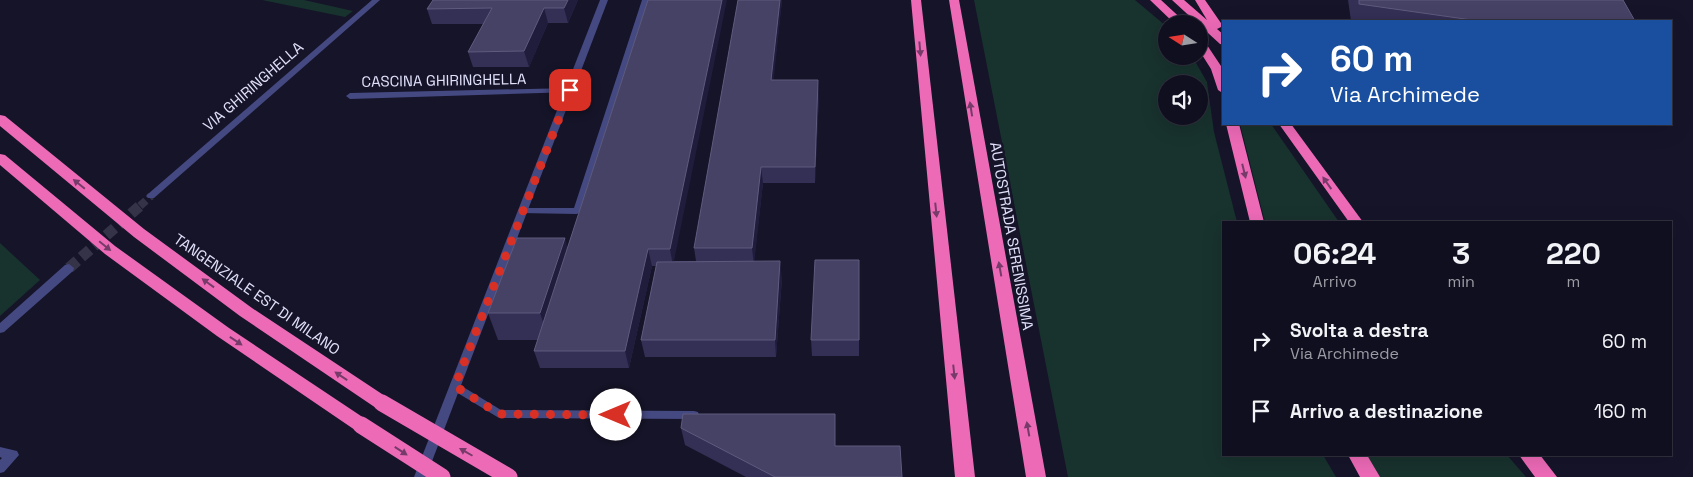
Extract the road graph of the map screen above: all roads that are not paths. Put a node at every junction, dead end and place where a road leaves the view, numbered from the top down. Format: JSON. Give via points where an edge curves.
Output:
{"nodes":[{"id":1,"x":376,"y":0,"type":"edge"},
{"id":2,"x":604,"y":0,"type":"edge"},
{"id":3,"x":646,"y":0,"type":"edge"},
{"id":4,"x":916,"y":0,"type":"edge"},
{"id":5,"x":954,"y":0,"type":"edge"},
{"id":6,"x":1155,"y":0,"type":"edge"},
{"id":7,"x":1177,"y":0,"type":"edge"},
{"id":8,"x":1200,"y":0,"type":"edge"},
{"id":9,"x":1172,"y":15,"type":"edge"},
{"id":10,"x":1222,"y":33,"type":"edge"},
{"id":11,"x":1222,"y":40,"type":"edge"},
{"id":12,"x":1208,"y":55,"type":"edge"},
{"id":13,"x":1222,"y":84,"type":"edge"},
{"id":14,"x":570,"y":90,"type":"junction"},
{"id":15,"x":350,"y":96,"type":"dead end"},
{"id":16,"x":0,"y":120,"type":"edge"},
{"id":17,"x":1232,"y":125,"type":"edge"},
{"id":18,"x":1287,"y":125,"type":"edge"},
{"id":19,"x":0,"y":158,"type":"edge"},
{"id":20,"x":151,"y":196,"type":"tunnel mouth"},
{"id":21,"x":523,"y":211,"type":"junction"},
{"id":22,"x":1257,"y":221,"type":"edge"},
{"id":23,"x":1355,"y":221,"type":"edge"},
{"id":24,"x":69,"y":268,"type":"tunnel mouth"},
{"id":25,"x":0,"y":329,"type":"edge"},
{"id":26,"x":455,"y":386,"type":"junction"},
{"id":27,"x":704,"y":415,"type":"edge"},
{"id":28,"x":0,"y":452,"type":"edge"},
{"id":29,"x":1358,"y":456,"type":"edge"},
{"id":30,"x":1529,"y":456,"type":"edge"},
{"id":31,"x":0,"y":468,"type":"edge"},
{"id":32,"x":420,"y":477,"type":"edge"},
{"id":33,"x":442,"y":477,"type":"edge"},
{"id":34,"x":508,"y":477,"type":"edge"},
{"id":35,"x":965,"y":477,"type":"edge"},
{"id":36,"x":1036,"y":477,"type":"edge"},
{"id":37,"x":1370,"y":477,"type":"edge"},
{"id":38,"x":1547,"y":477,"type":"edge"}],
"edges":[{"from":1,"to":20,"type":"street","name":"VIA GHIRINGHELLA"},
{"from":2,"to":14,"type":"street"},
{"from":3,"to":21,"type":"lane","via":[[577,211]]},
{"from":4,"to":35,"type":"highway","one_way":true},
{"from":36,"to":5,"type":"highway","name":"AUTOSTRADA SERENISSIMA","one_way":true},
{"from":6,"to":9,"type":"highway"},
{"from":7,"to":11,"type":"highway"},
{"from":8,"to":10,"type":"highway"},
{"from":12,"to":13,"type":"highway"},
{"from":14,"to":15,"type":"street","name":"CASCINA GHIRINGHELLA"},
{"from":14,"to":21,"type":"street"},
{"from":34,"to":16,"type":"highway","name":"TANGENZIALE EST DI MILANO","one_way":true,"bridge":true,"via":[[382,403],[246,312]]},
{"from":17,"to":22,"type":"highway","one_way":true},
{"from":23,"to":18,"type":"highway","one_way":true},
{"from":19,"to":33,"type":"highway","one_way":true,"bridge":true,"via":[[110,250],[223,332]]},
{"from":21,"to":26,"type":"street"},
{"from":24,"to":25,"type":"street"},
{"from":26,"to":27,"type":"lane","via":[[499,414]]},
{"from":26,"to":32,"type":"street"},
{"from":28,"to":31,"type":"street","via":[[13,455]]},
{"from":29,"to":37,"type":"highway"},
{"from":30,"to":38,"type":"highway"}]}
